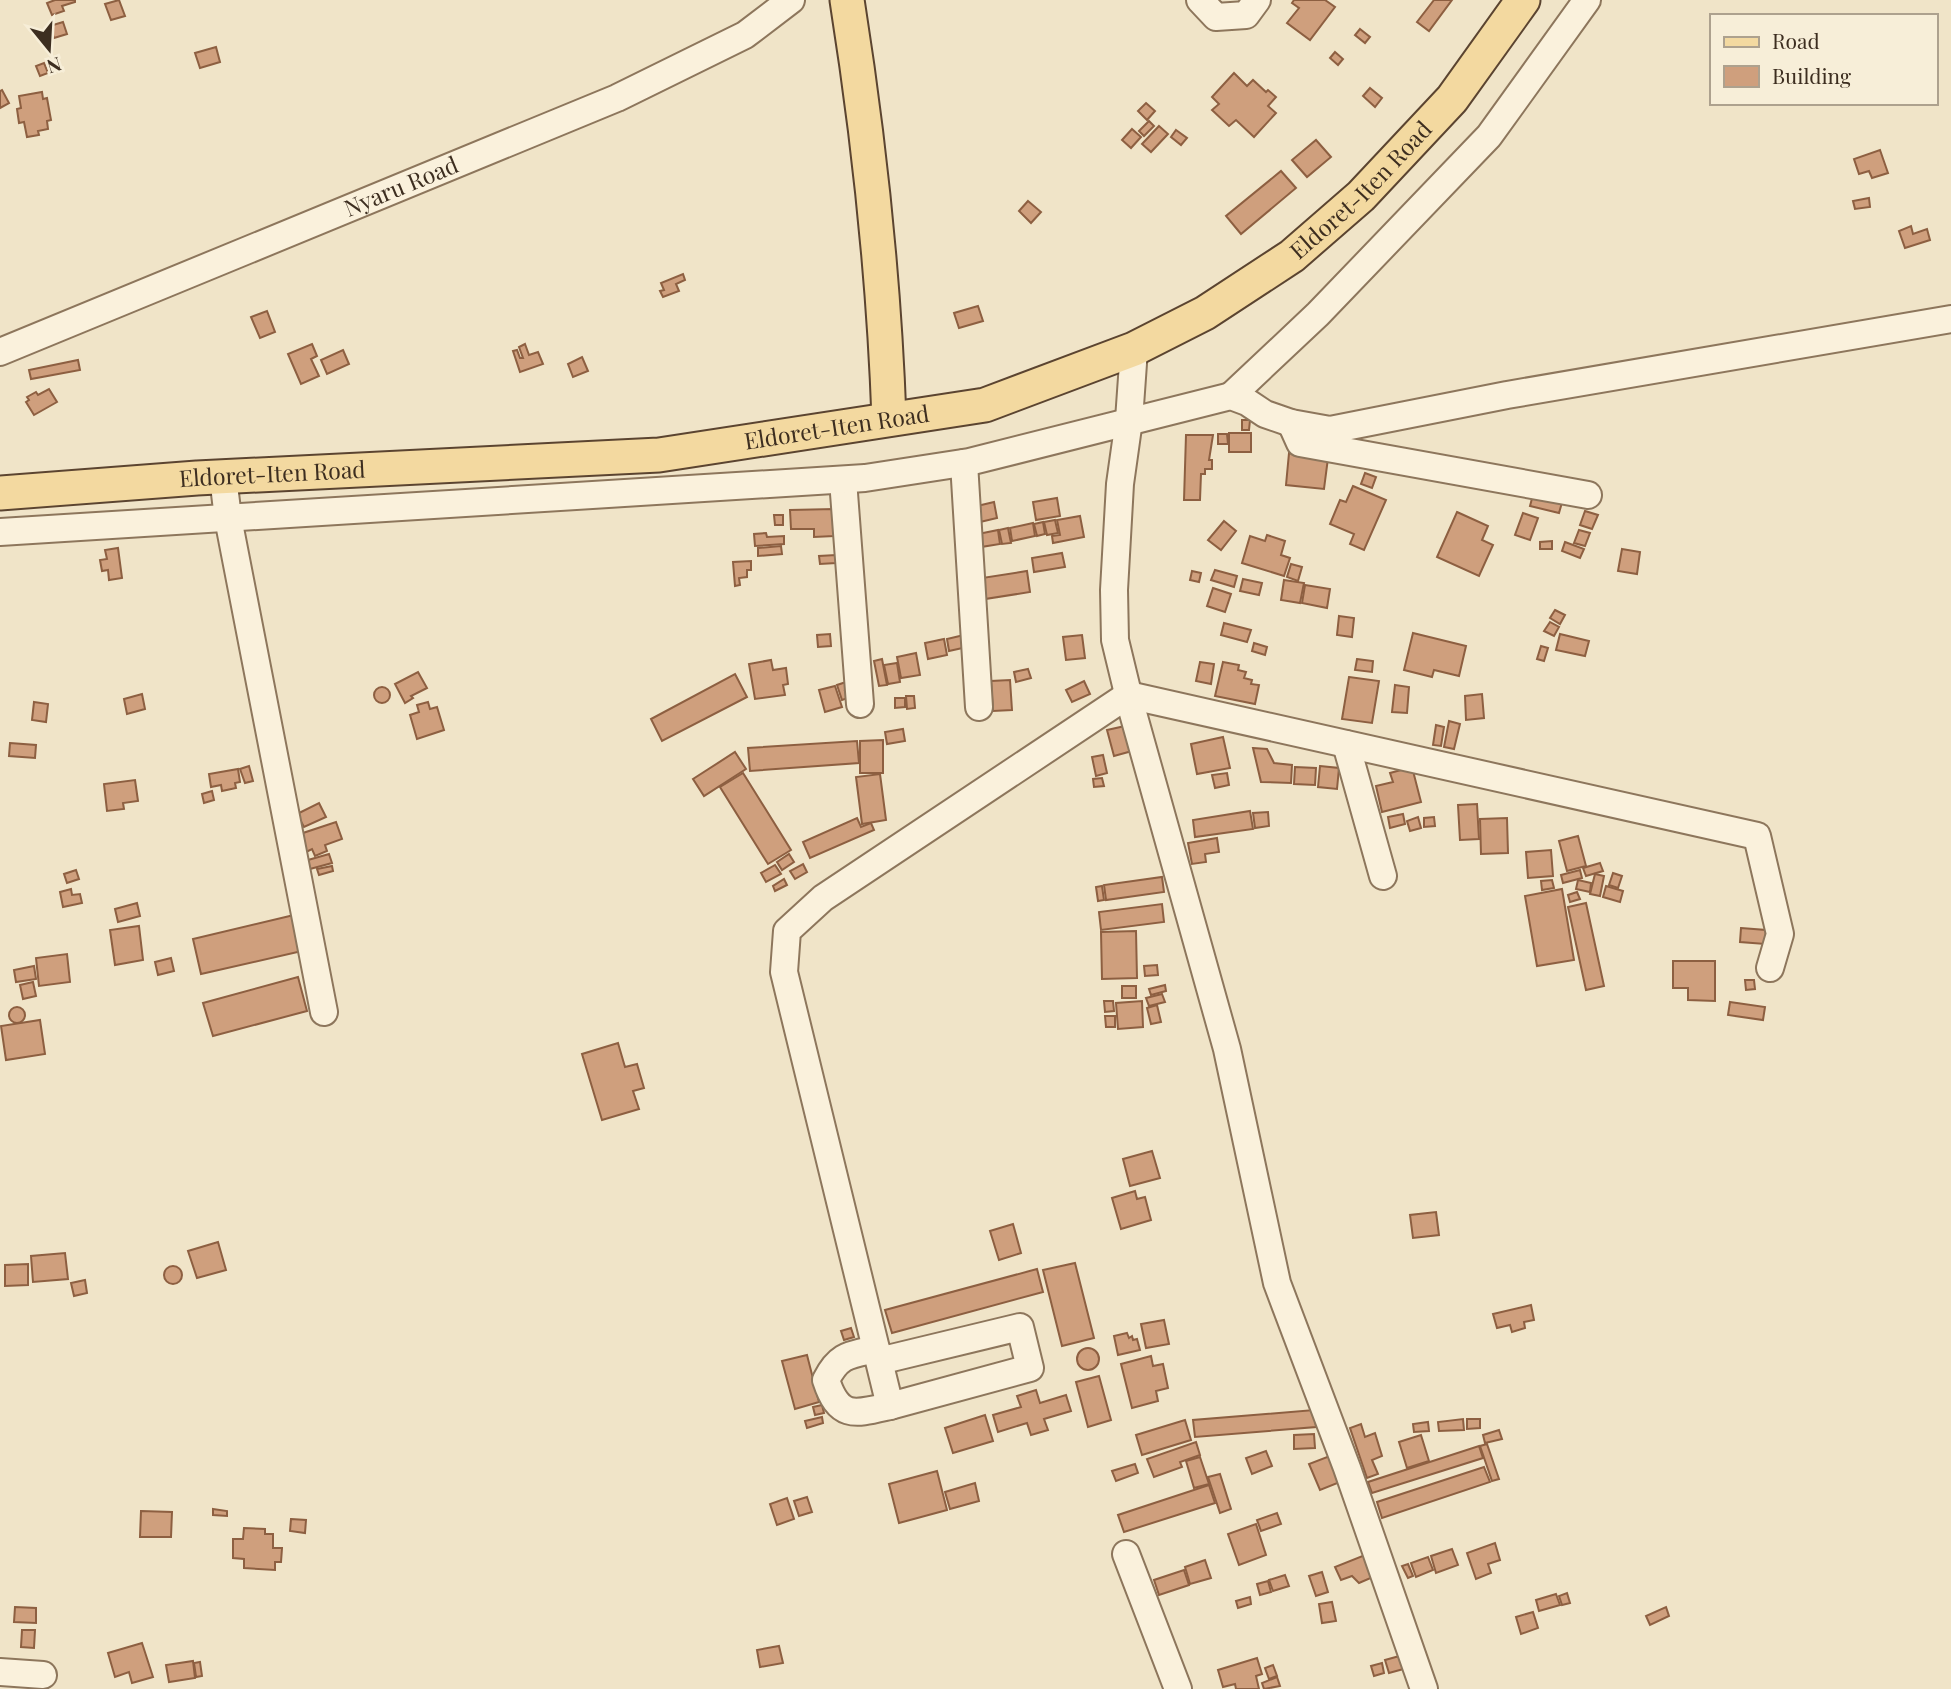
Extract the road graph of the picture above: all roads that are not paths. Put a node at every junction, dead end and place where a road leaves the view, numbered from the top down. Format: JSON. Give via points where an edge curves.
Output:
{"nodes":[{"id":1,"x":791,"y":0,"type":"edge"},
{"id":2,"x":847,"y":0,"type":"edge"},
{"id":3,"x":1200,"y":0,"type":"edge"},
{"id":4,"x":1523,"y":0,"type":"edge"},
{"id":5,"x":1587,"y":0,"type":"edge"},
{"id":6,"x":1252,"y":7,"type":"edge"},
{"id":7,"x":1951,"y":319,"type":"edge"},
{"id":8,"x":1134,"y":349,"type":"junction"},
{"id":9,"x":0,"y":352,"type":"edge"},
{"id":10,"x":1231,"y":396,"type":"junction"},
{"id":11,"x":889,"y":419,"type":"junction"},
{"id":12,"x":1129,"y":420,"type":"junction"},
{"id":13,"x":1291,"y":423,"type":"junction"},
{"id":14,"x":964,"y":463,"type":"junction"},
{"id":15,"x":223,"y":477,"type":"junction"},
{"id":16,"x":843,"y":480,"type":"junction"},
{"id":17,"x":0,"y":493,"type":"edge"},
{"id":18,"x":1588,"y":495,"type":"dead end"},
{"id":19,"x":228,"y":518,"type":"junction"},
{"id":20,"x":0,"y":532,"type":"edge"},
{"id":21,"x":1128,"y":695,"type":"junction"},
{"id":22,"x":860,"y":704,"type":"dead end"},
{"id":23,"x":979,"y":707,"type":"dead end"},
{"id":24,"x":1346,"y":744,"type":"junction"},
{"id":25,"x":1382,"y":876,"type":"dead end"},
{"id":26,"x":1770,"y":968,"type":"dead end"},
{"id":27,"x":324,"y":1012,"type":"dead end"},
{"id":28,"x":878,"y":1355,"type":"junction"},
{"id":29,"x":890,"y":1406,"type":"junction"},
{"id":30,"x":1126,"y":1554,"type":"dead end"},
{"id":31,"x":0,"y":1672,"type":"edge"},
{"id":32,"x":44,"y":1672,"type":"edge"},
{"id":33,"x":1178,"y":1689,"type":"edge"},
{"id":34,"x":1424,"y":1689,"type":"edge"}],
"edges":[{"from":1,"to":9,"type":"street","name":"Nyaru Road","via":[[745,35],[617,98]]},
{"from":2,"to":11,"type":"main road","via":[[872,182]]},
{"from":3,"to":6,"type":"street","via":[[1216,17]]},
{"from":4,"to":8,"type":"main road","name":"Eldoret-Iten Road","via":[[1452,99],[1361,195],[1292,256],[1205,313]]},
{"from":5,"to":10,"type":"street","via":[[1489,136],[1318,314]]},
{"from":7,"to":13,"type":"street","via":[[1330,430]]},
{"from":8,"to":11,"type":"main road","name":"Eldoret-Iten Road","via":[[985,405]]},
{"from":8,"to":12,"type":"street"},
{"from":10,"to":12,"type":"street"},
{"from":10,"to":13,"type":"street"},
{"from":11,"to":15,"type":"main road","name":"Eldoret-Iten Road","via":[[659,455]]},
{"from":12,"to":14,"type":"street"},
{"from":12,"to":21,"type":"street","via":[[1114,590],[1115,640]]},
{"from":13,"to":18,"type":"street","via":[[1300,443]]},
{"from":14,"to":16,"type":"street"},
{"from":14,"to":23,"type":"street"},
{"from":15,"to":17,"type":"main road","name":"Eldoret-Iten Road"},
{"from":15,"to":19,"type":"street"},
{"from":16,"to":19,"type":"street"},
{"from":16,"to":22,"type":"street"},
{"from":19,"to":20,"type":"street"},
{"from":19,"to":27,"type":"street"},
{"from":21,"to":24,"type":"street"},
{"from":21,"to":28,"type":"street","via":[[823,898],[787,932],[785,972]]},
{"from":21,"to":34,"type":"street","via":[[1227,1049],[1277,1283]]},
{"from":24,"to":25,"type":"street"},
{"from":24,"to":26,"type":"street","via":[[1757,836],[1780,934]]},
{"from":28,"to":29,"type":"street"},
{"from":28,"to":29,"type":"street","via":[[845,1356],[833,1365],[826,1380],[832,1399],[842,1408],[859,1413]]},
{"from":28,"to":29,"type":"street","via":[[1020,1327],[1030,1368]]},
{"from":30,"to":33,"type":"street"},
{"from":31,"to":32,"type":"street"}]}
